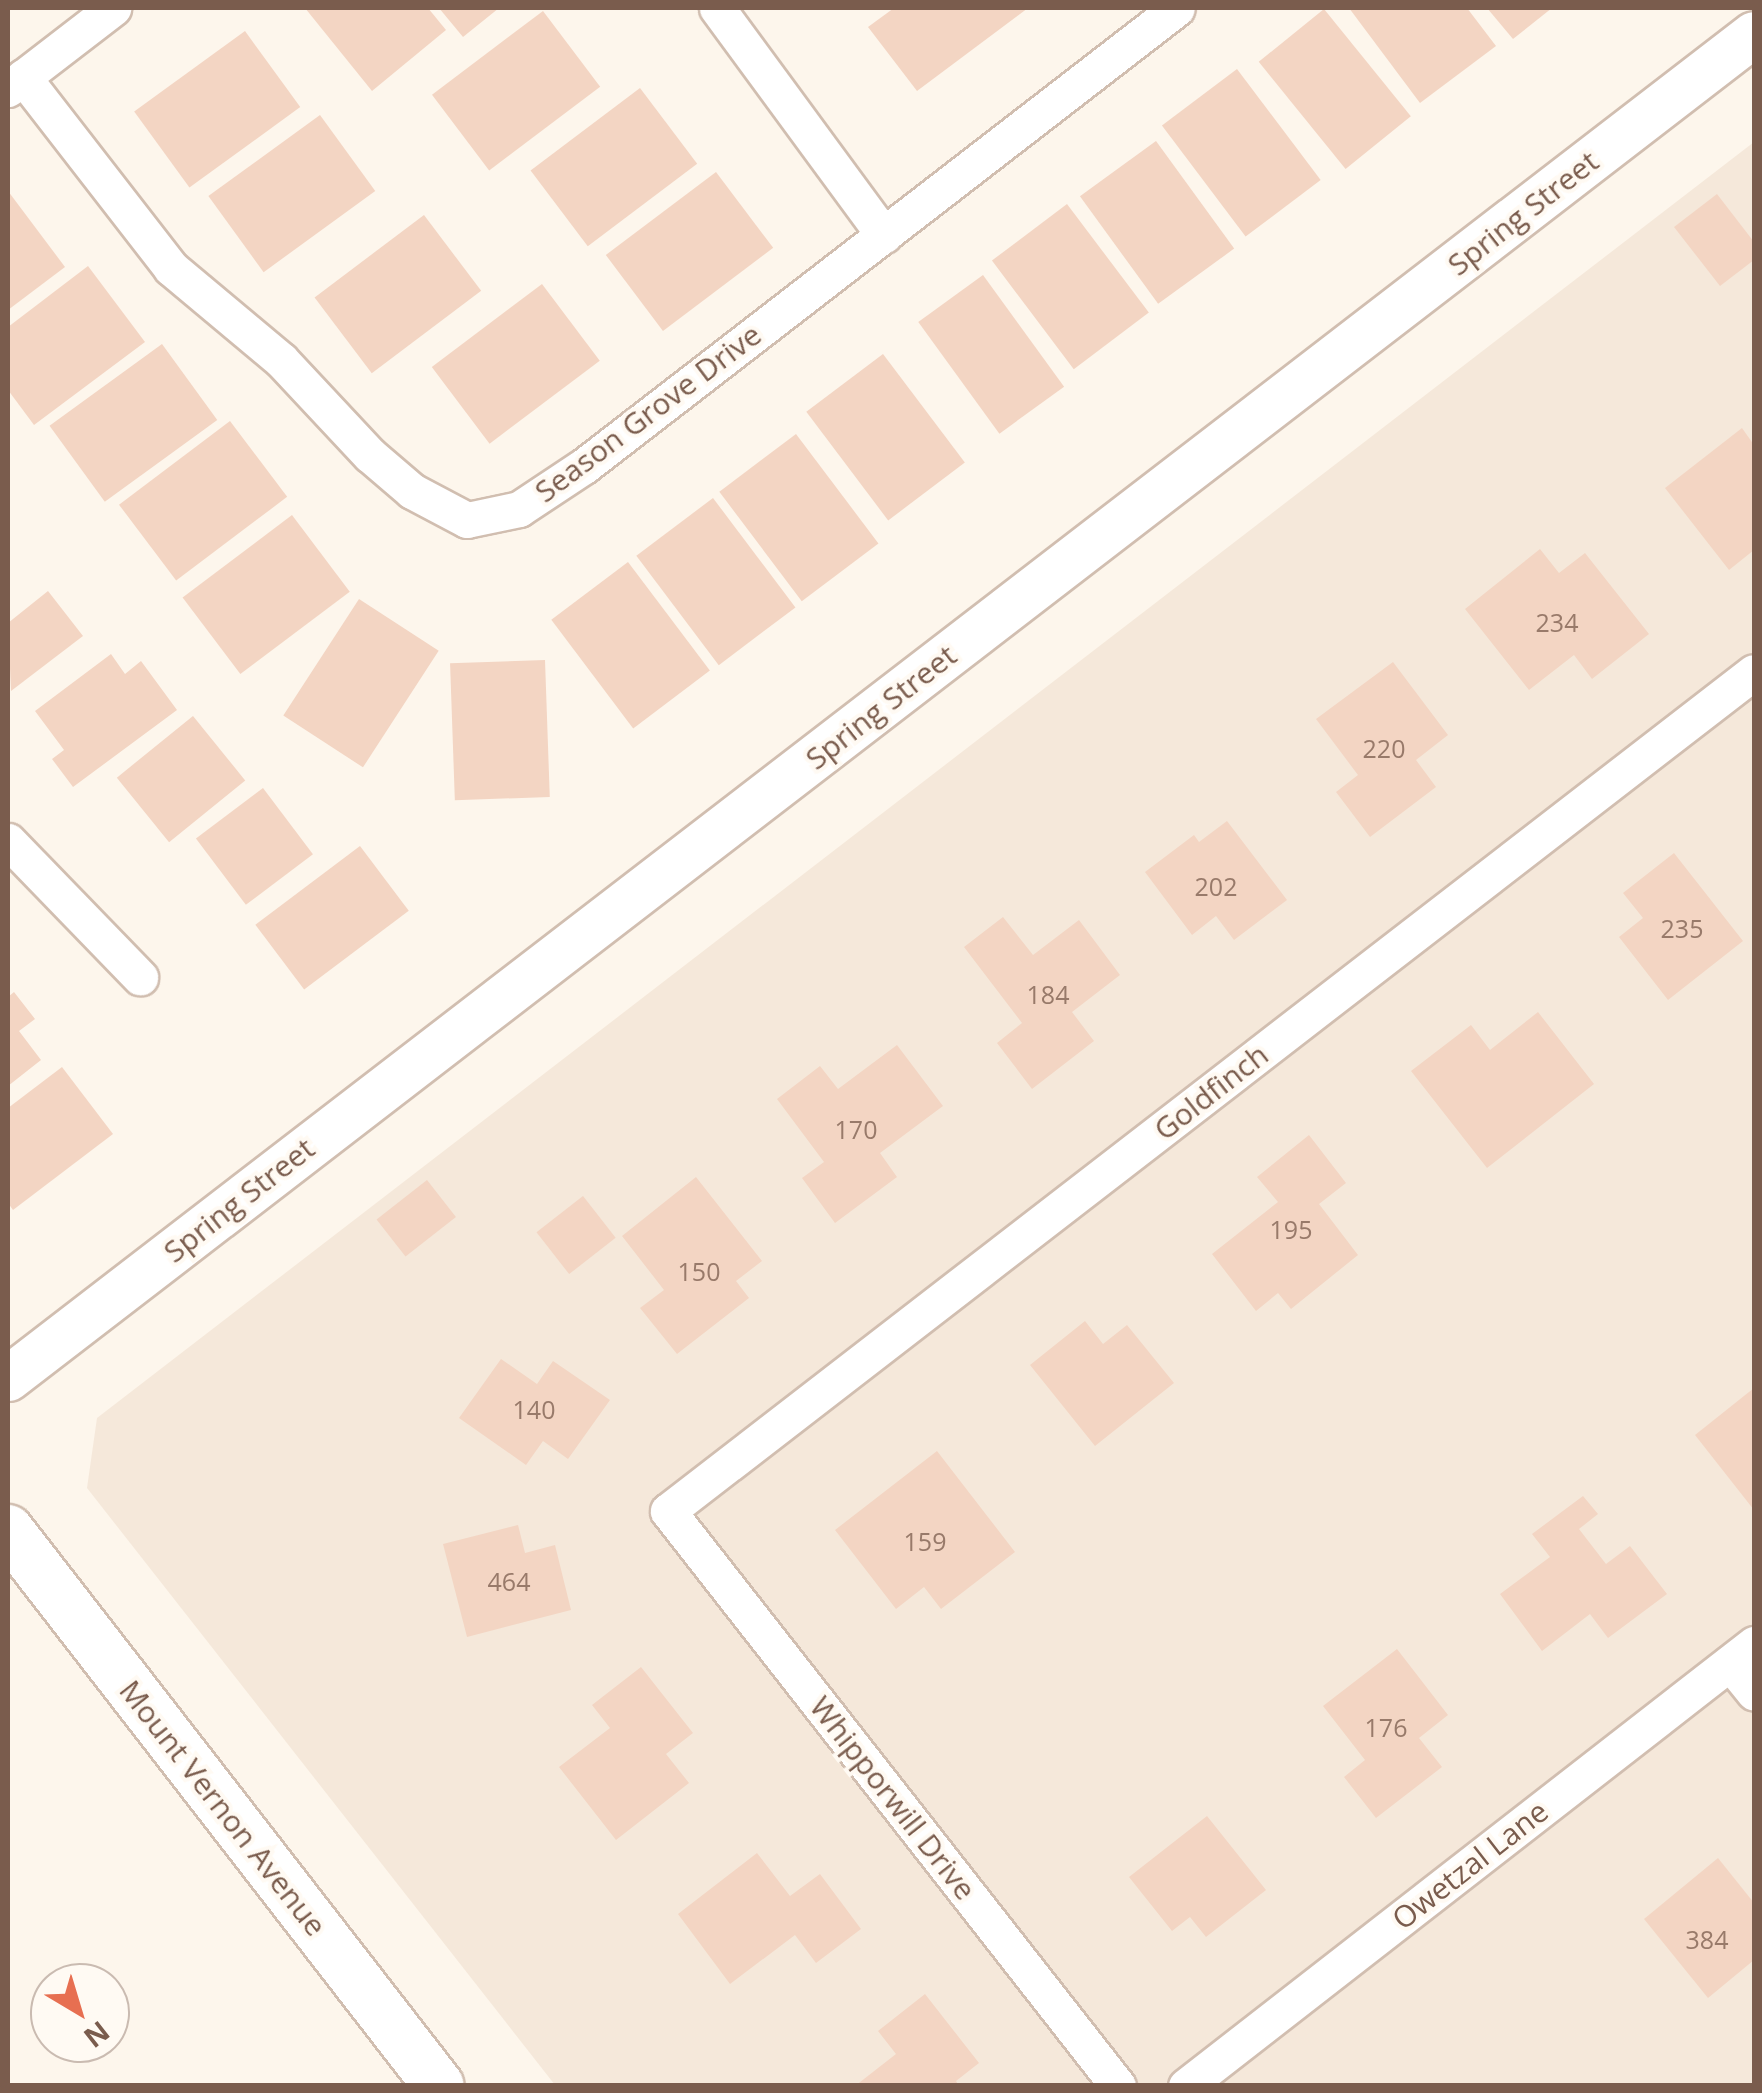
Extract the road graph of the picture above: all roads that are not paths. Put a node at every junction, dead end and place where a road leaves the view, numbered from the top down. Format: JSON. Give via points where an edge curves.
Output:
{"nodes":[{"id":1,"x":113,"y":8,"type":"edge"},
{"id":2,"x":717,"y":8,"type":"edge"},
{"id":3,"x":1178,"y":8,"type":"edge"},
{"id":4,"x":1754,"y":34,"type":"edge"},
{"id":5,"x":15,"y":83,"type":"edge"},
{"id":6,"x":884,"y":235,"type":"junction"},
{"id":7,"x":1754,"y":672,"type":"edge"},
{"id":8,"x":8,"y":841,"type":"edge"},
{"id":9,"x":140,"y":977,"type":"dead end"},
{"id":10,"x":8,"y":1378,"type":"edge"},
{"id":11,"x":668,"y":1511,"type":"joint"},
{"id":12,"x":8,"y":1530,"type":"edge"},
{"id":13,"x":1742,"y":1653,"type":"edge"},
{"id":14,"x":1754,"y":1693,"type":"edge"},
{"id":15,"x":439,"y":2086,"type":"edge"},
{"id":16,"x":1118,"y":2086,"type":"edge"},
{"id":17,"x":1186,"y":2086,"type":"edge"}],
"edges":[{"from":1,"to":5,"type":"street"},
{"from":2,"to":6,"type":"street"},
{"from":3,"to":6,"type":"street","name":"Season Grove Drive"},
{"from":4,"to":10,"type":"street","name":"Spring Street"},
{"from":5,"to":6,"type":"street","name":"Season Grove Drive","via":[[171,268],[281,360],[412,491],[467,520],[519,509],[584,466]]},
{"from":7,"to":11,"type":"street","name":"Goldfinch"},
{"from":8,"to":9,"type":"street"},
{"from":11,"to":16,"type":"street","name":"Whipporwill Drive"},
{"from":12,"to":15,"type":"main road","name":"Mount Vernon Avenue"},
{"from":13,"to":14,"type":"street"},
{"from":13,"to":17,"type":"street","name":"Owetzal Lane"}]}
